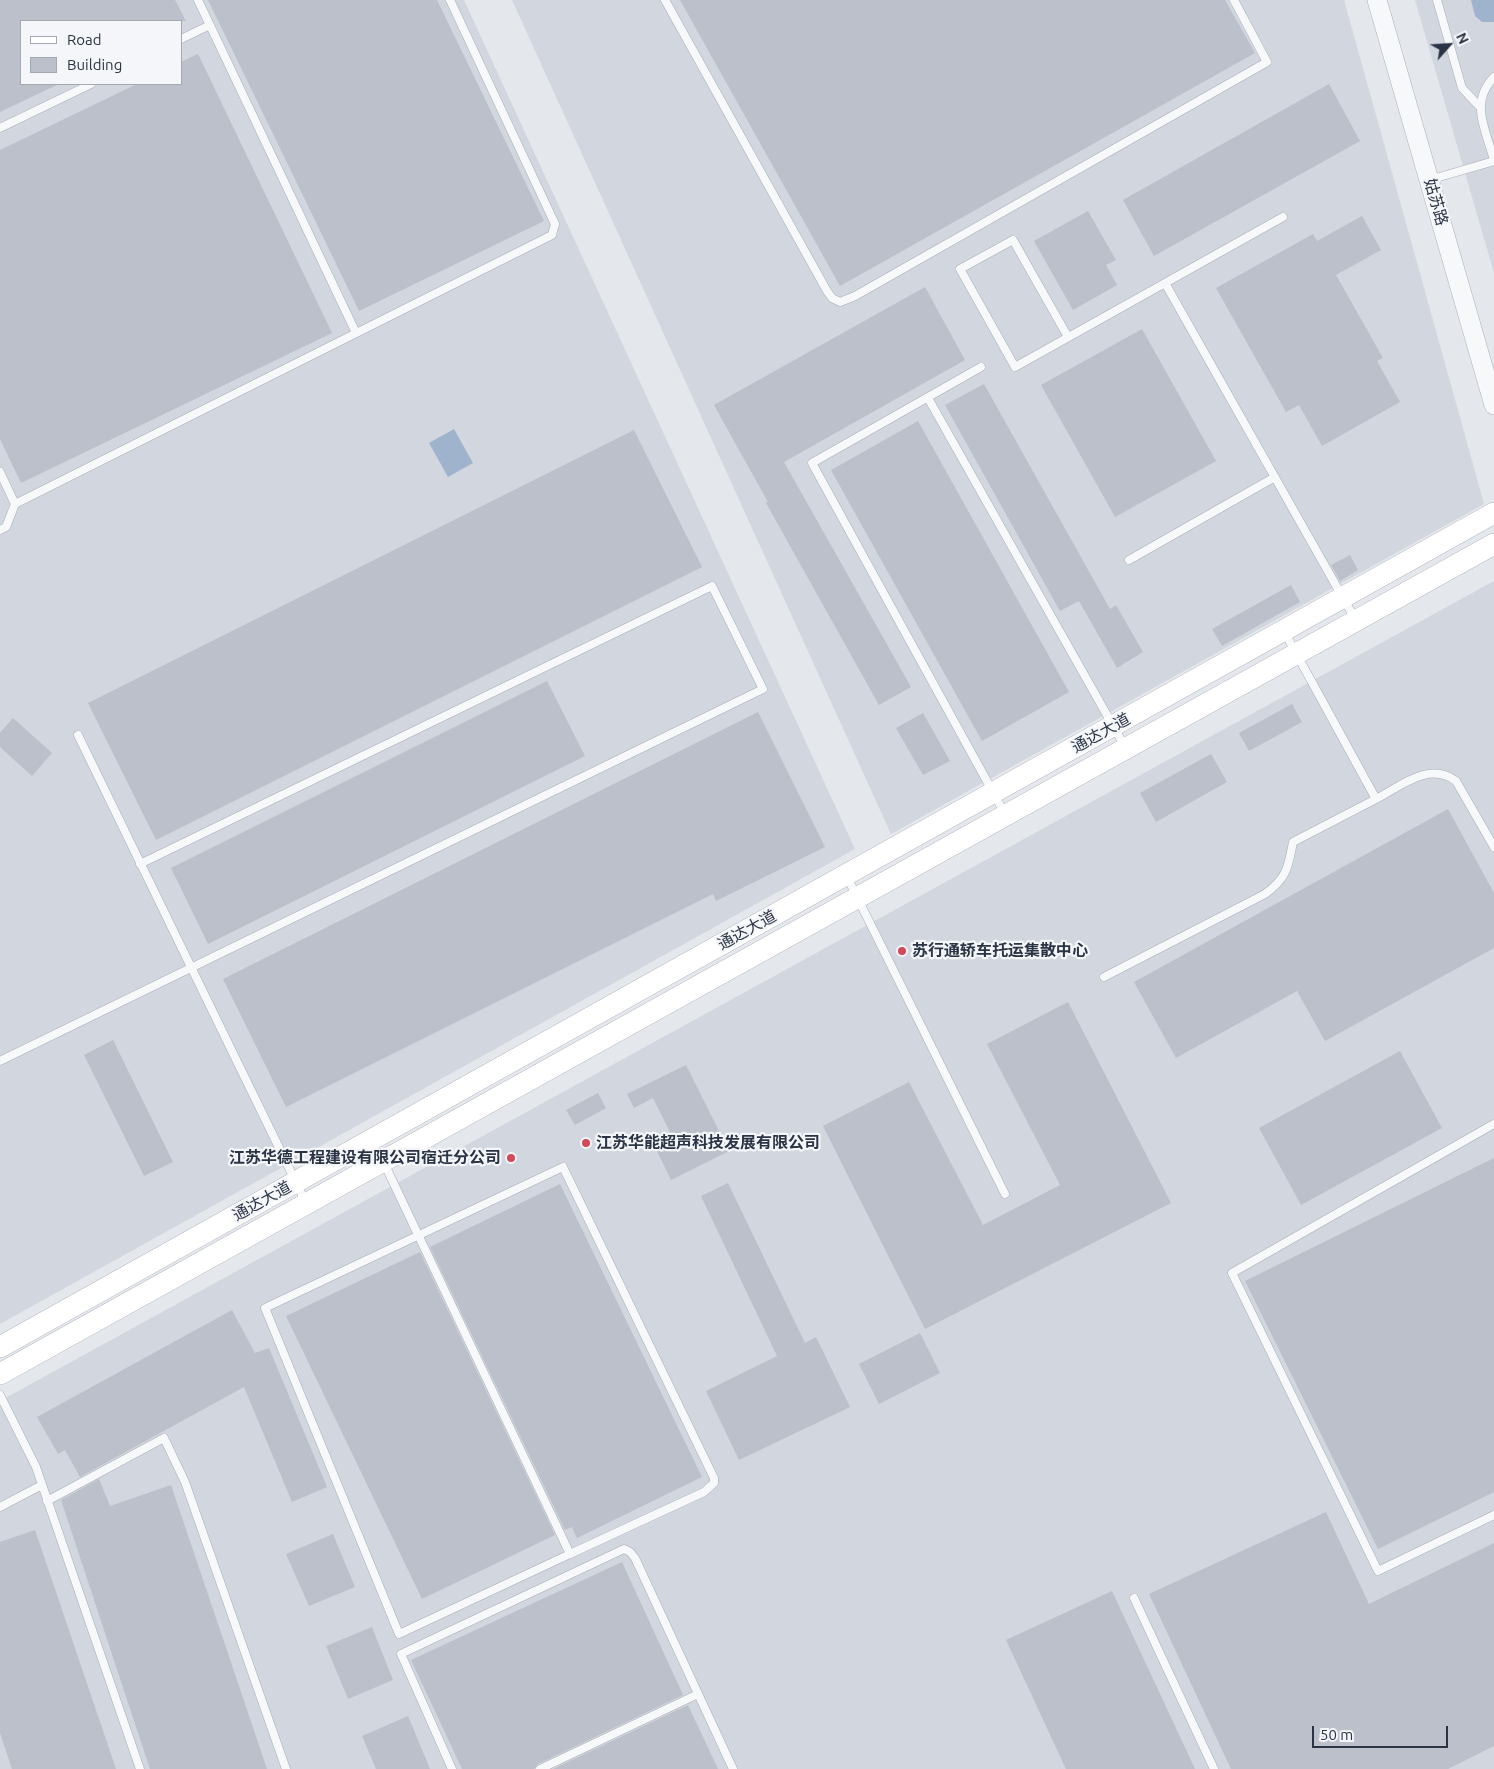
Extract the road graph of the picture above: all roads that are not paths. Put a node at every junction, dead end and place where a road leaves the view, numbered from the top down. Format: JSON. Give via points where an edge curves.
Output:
{"nodes":[{"id":1,"x":198,"y":0,"type":"edge"},
{"id":2,"x":450,"y":0,"type":"edge"},
{"id":3,"x":665,"y":0,"type":"edge"},
{"id":4,"x":1234,"y":0,"type":"edge"},
{"id":5,"x":1377,"y":0,"type":"edge"},
{"id":6,"x":1437,"y":0,"type":"edge"},
{"id":7,"x":210,"y":25,"type":"junction"},
{"id":8,"x":182,"y":39,"type":"edge"},
{"id":9,"x":1494,"y":77,"type":"edge"},
{"id":10,"x":88,"y":85,"type":"edge"},
{"id":11,"x":1480,"y":107,"type":"junction"},
{"id":12,"x":0,"y":128,"type":"edge"},
{"id":13,"x":1494,"y":160,"type":"edge"},
{"id":14,"x":1429,"y":180,"type":"junction"},
{"id":15,"x":1283,"y":216,"type":"dead end"},
{"id":16,"x":1165,"y":283,"type":"junction"},
{"id":17,"x":356,"y":333,"type":"junction"},
{"id":18,"x":1068,"y":337,"type":"junction"},
{"id":19,"x":981,"y":367,"type":"dead end"},
{"id":20,"x":928,"y":398,"type":"junction"},
{"id":21,"x":1494,"y":404,"type":"edge"},
{"id":22,"x":0,"y":472,"type":"edge"},
{"id":23,"x":1275,"y":477,"type":"junction"},
{"id":24,"x":15,"y":504,"type":"junction"},
{"id":25,"x":1494,"y":513,"type":"edge"},
{"id":26,"x":0,"y":530,"type":"edge"},
{"id":27,"x":1494,"y":544,"type":"edge"},
{"id":28,"x":1129,"y":560,"type":"dead end"},
{"id":29,"x":1342,"y":598,"type":"junction"},
{"id":30,"x":1356,"y":621,"type":"junction"},
{"id":31,"x":1284,"y":631,"type":"junction"},
{"id":32,"x":1296,"y":654,"type":"junction"},
{"id":33,"x":1113,"y":726,"type":"junction"},
{"id":34,"x":78,"y":735,"type":"dead end"},
{"id":35,"x":1126,"y":749,"type":"junction"},
{"id":36,"x":993,"y":793,"type":"junction"},
{"id":37,"x":1376,"y":799,"type":"junction"},
{"id":38,"x":1006,"y":816,"type":"junction"},
{"id":39,"x":1494,"y":846,"type":"edge"},
{"id":40,"x":140,"y":864,"type":"junction"},
{"id":41,"x":846,"y":875,"type":"junction"},
{"id":42,"x":857,"y":898,"type":"junction"},
{"id":43,"x":191,"y":968,"type":"junction"},
{"id":44,"x":1104,"y":977,"type":"dead end"},
{"id":45,"x":0,"y":1061,"type":"edge"},
{"id":46,"x":1494,"y":1124,"type":"edge"},
{"id":47,"x":383,"y":1161,"type":"junction"},
{"id":48,"x":296,"y":1182,"type":"junction"},
{"id":49,"x":1005,"y":1194,"type":"dead end"},
{"id":50,"x":306,"y":1204,"type":"junction"},
{"id":51,"x":418,"y":1234,"type":"junction"},
{"id":52,"x":0,"y":1347,"type":"edge"},
{"id":53,"x":0,"y":1374,"type":"edge"},
{"id":54,"x":0,"y":1395,"type":"edge"},
{"id":55,"x":42,"y":1485,"type":"junction"},
{"id":56,"x":47,"y":1501,"type":"junction"},
{"id":57,"x":0,"y":1507,"type":"edge"},
{"id":58,"x":1494,"y":1515,"type":"edge"},
{"id":59,"x":570,"y":1554,"type":"junction"},
{"id":60,"x":1134,"y":1598,"type":"dead end"},
{"id":61,"x":698,"y":1694,"type":"junction"},
{"id":62,"x":140,"y":1769,"type":"edge"},
{"id":63,"x":286,"y":1769,"type":"edge"},
{"id":64,"x":452,"y":1769,"type":"edge"},
{"id":65,"x":540,"y":1769,"type":"edge"},
{"id":66,"x":733,"y":1769,"type":"edge"},
{"id":67,"x":1214,"y":1769,"type":"edge"}],
"edges":[{"from":1,"to":7,"type":"lane"},
{"from":2,"to":17,"type":"lane","via":[[555,224],[552,235]]},
{"from":3,"to":4,"type":"lane","via":[[827,291],[840,302],[1267,62]]},
{"from":5,"to":14,"type":"street","name":"姑苏路"},
{"from":6,"to":11,"type":"lane","via":[[1462,88]]},
{"from":7,"to":8,"type":"lane"},
{"from":7,"to":17,"type":"lane"},
{"from":9,"to":11,"type":"lane","via":[[1482,91]]},
{"from":10,"to":12,"type":"lane"},
{"from":11,"to":13,"type":"lane"},
{"from":13,"to":14,"type":"lane"},
{"from":14,"to":21,"type":"street","name":"姑苏路"},
{"from":15,"to":16,"type":"lane"},
{"from":16,"to":18,"type":"lane"},
{"from":16,"to":23,"type":"lane"},
{"from":17,"to":24,"type":"lane"},
{"from":18,"to":18,"type":"lane","via":[[1015,367],[960,270],[1013,240]]},
{"from":19,"to":20,"type":"lane"},
{"from":20,"to":33,"type":"lane"},
{"from":20,"to":36,"type":"lane","via":[[812,463]]},
{"from":22,"to":24,"type":"lane"},
{"from":23,"to":28,"type":"lane"},
{"from":23,"to":29,"type":"lane"},
{"from":24,"to":26,"type":"lane","via":[[6,527]]},
{"from":25,"to":29,"type":"main road","name":"通达大道"},
{"from":27,"to":30,"type":"main road","name":"通达大道"},
{"from":29,"to":30,"type":"lane"},
{"from":29,"to":31,"type":"main road","name":"通达大道"},
{"from":30,"to":32,"type":"main road","name":"通达大道"},
{"from":31,"to":32,"type":"lane"},
{"from":31,"to":33,"type":"main road","name":"通达大道"},
{"from":32,"to":35,"type":"main road","name":"通达大道"},
{"from":32,"to":37,"type":"lane"},
{"from":33,"to":35,"type":"lane"},
{"from":33,"to":36,"type":"main road","name":"通达大道"},
{"from":34,"to":40,"type":"lane"},
{"from":35,"to":38,"type":"main road","name":"通达大道"},
{"from":36,"to":38,"type":"lane"},
{"from":36,"to":41,"type":"main road","name":"通达大道"},
{"from":37,"to":39,"type":"lane","via":[[1422,774],[1448,775],[1456,781]]},
{"from":37,"to":44,"type":"lane","via":[[1293,842],[1290,863],[1283,879],[1265,894]]},
{"from":38,"to":42,"type":"main road","name":"通达大道"},
{"from":40,"to":43,"type":"lane"},
{"from":40,"to":43,"type":"lane","via":[[712,586],[763,689]]},
{"from":41,"to":42,"type":"lane"},
{"from":41,"to":48,"type":"main road","name":"通达大道"},
{"from":42,"to":47,"type":"main road","name":"通达大道"},
{"from":42,"to":49,"type":"lane"},
{"from":43,"to":45,"type":"lane"},
{"from":43,"to":48,"type":"lane"},
{"from":46,"to":58,"type":"lane","via":[[1232,1273],[1378,1571]]},
{"from":47,"to":50,"type":"main road","name":"通达大道"},
{"from":47,"to":51,"type":"lane"},
{"from":48,"to":50,"type":"lane"},
{"from":48,"to":52,"type":"main road","name":"通达大道"},
{"from":50,"to":53,"type":"main road","name":"通达大道"},
{"from":51,"to":59,"type":"lane"},
{"from":51,"to":59,"type":"lane","via":[[563,1167],[714,1478],[714,1483],[704,1492]]},
{"from":51,"to":59,"type":"lane","via":[[265,1308],[399,1634]]},
{"from":54,"to":55,"type":"lane"},
{"from":55,"to":56,"type":"lane"},
{"from":55,"to":57,"type":"lane"},
{"from":56,"to":62,"type":"lane"},
{"from":56,"to":63,"type":"lane","via":[[164,1438],[185,1482]]},
{"from":60,"to":67,"type":"lane"},
{"from":61,"to":64,"type":"lane","via":[[635,1558],[624,1549],[401,1654]]},
{"from":61,"to":65,"type":"lane"},
{"from":61,"to":66,"type":"lane"}]}
